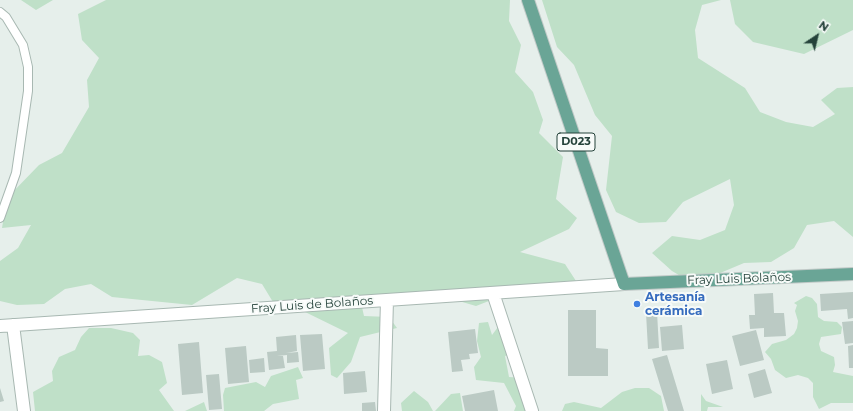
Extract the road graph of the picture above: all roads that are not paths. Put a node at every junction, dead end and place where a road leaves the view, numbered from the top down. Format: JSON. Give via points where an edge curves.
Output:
{"nodes":[{"id":1,"x":528,"y":0,"type":"edge"},
{"id":2,"x":0,"y":12,"type":"edge"},
{"id":3,"x":0,"y":218,"type":"edge"},
{"id":4,"x":853,"y":274,"type":"edge"},
{"id":5,"x":624,"y":284,"type":"junction"},
{"id":6,"x":493,"y":293,"type":"junction"},
{"id":7,"x":387,"y":300,"type":"junction"},
{"id":8,"x":13,"y":325,"type":"junction"},
{"id":9,"x":0,"y":326,"type":"edge"},
{"id":10,"x":24,"y":411,"type":"edge"},
{"id":11,"x":384,"y":411,"type":"edge"},
{"id":12,"x":532,"y":411,"type":"edge"}],
"edges":[{"from":1,"to":5,"type":"main road","number":"D023"},
{"from":2,"to":3,"type":"lane","via":[[23,45],[28,67],[28,85],[16,173]]},
{"from":4,"to":5,"type":"main road","name":"Fray Luis Bolaños"},
{"from":5,"to":6,"type":"street","name":"Fray Luis de Bolaños"},
{"from":6,"to":7,"type":"street","name":"Fray Luis de Bolaños"},
{"from":6,"to":12,"type":"street"},
{"from":7,"to":8,"type":"street","name":"Fray Luis de Bolaños"},
{"from":7,"to":11,"type":"street"},
{"from":8,"to":9,"type":"street","name":"Fray Luis de Bolaños"},
{"from":8,"to":10,"type":"street"}]}
